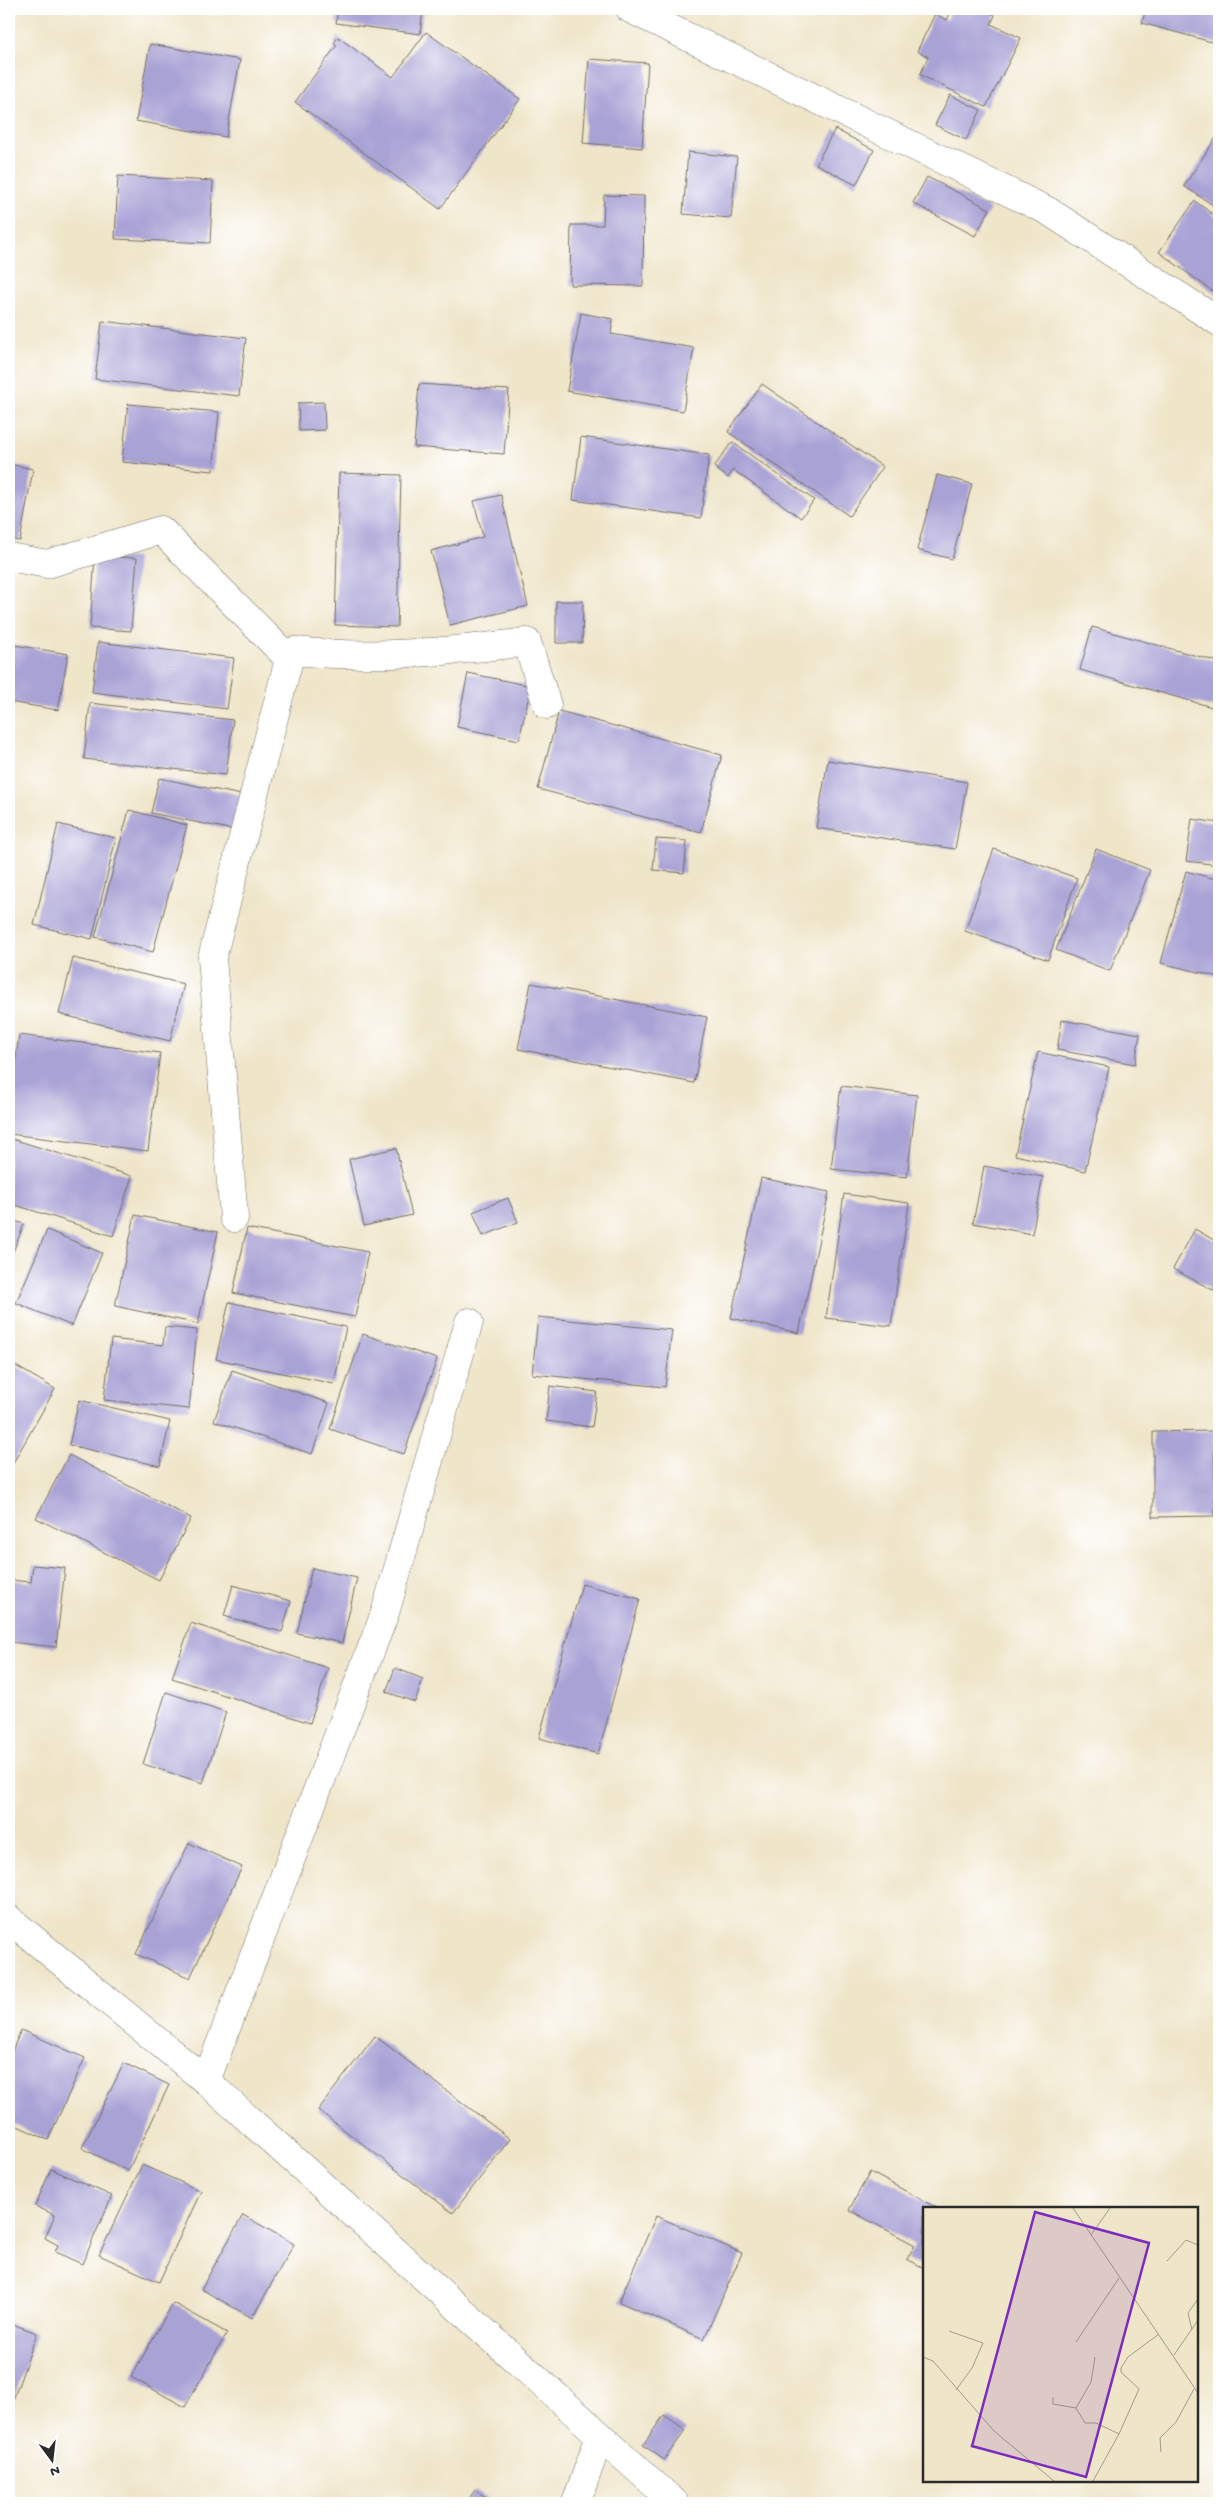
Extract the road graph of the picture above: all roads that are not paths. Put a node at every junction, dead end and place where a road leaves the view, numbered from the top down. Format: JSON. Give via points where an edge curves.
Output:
{"nodes":[{"id":1,"x":630,"y":9,"type":"edge"},
{"id":2,"x":1219,"y":322,"type":"edge"},
{"id":3,"x":9,"y":557,"type":"edge"},
{"id":4,"x":289,"y":659,"type":"junction"},
{"id":5,"x":547,"y":705,"type":"dead end"},
{"id":6,"x":234,"y":1218,"type":"dead end"},
{"id":7,"x":469,"y":1322,"type":"dead end"},
{"id":8,"x":9,"y":1919,"type":"edge"},
{"id":9,"x":206,"y":2081,"type":"junction"},
{"id":10,"x":600,"y":2436,"type":"junction"},
{"id":11,"x":576,"y":2503,"type":"edge"},
{"id":12,"x":675,"y":2503,"type":"edge"}],
"edges":[{"from":1,"to":2,"type":"street","via":[[1048,212]]},
{"from":3,"to":4,"type":"street","via":[[46,564],[162,530]]},
{"from":4,"to":5,"type":"street","via":[[294,651],[341,656],[435,654],[527,642]]},
{"from":4,"to":6,"type":"street","via":[[212,958]]},
{"from":7,"to":9,"type":"street","via":[[385,1614]]},
{"from":8,"to":9,"type":"street"},
{"from":9,"to":10,"type":"street"},
{"from":10,"to":11,"type":"street"},
{"from":10,"to":12,"type":"street"}]}
